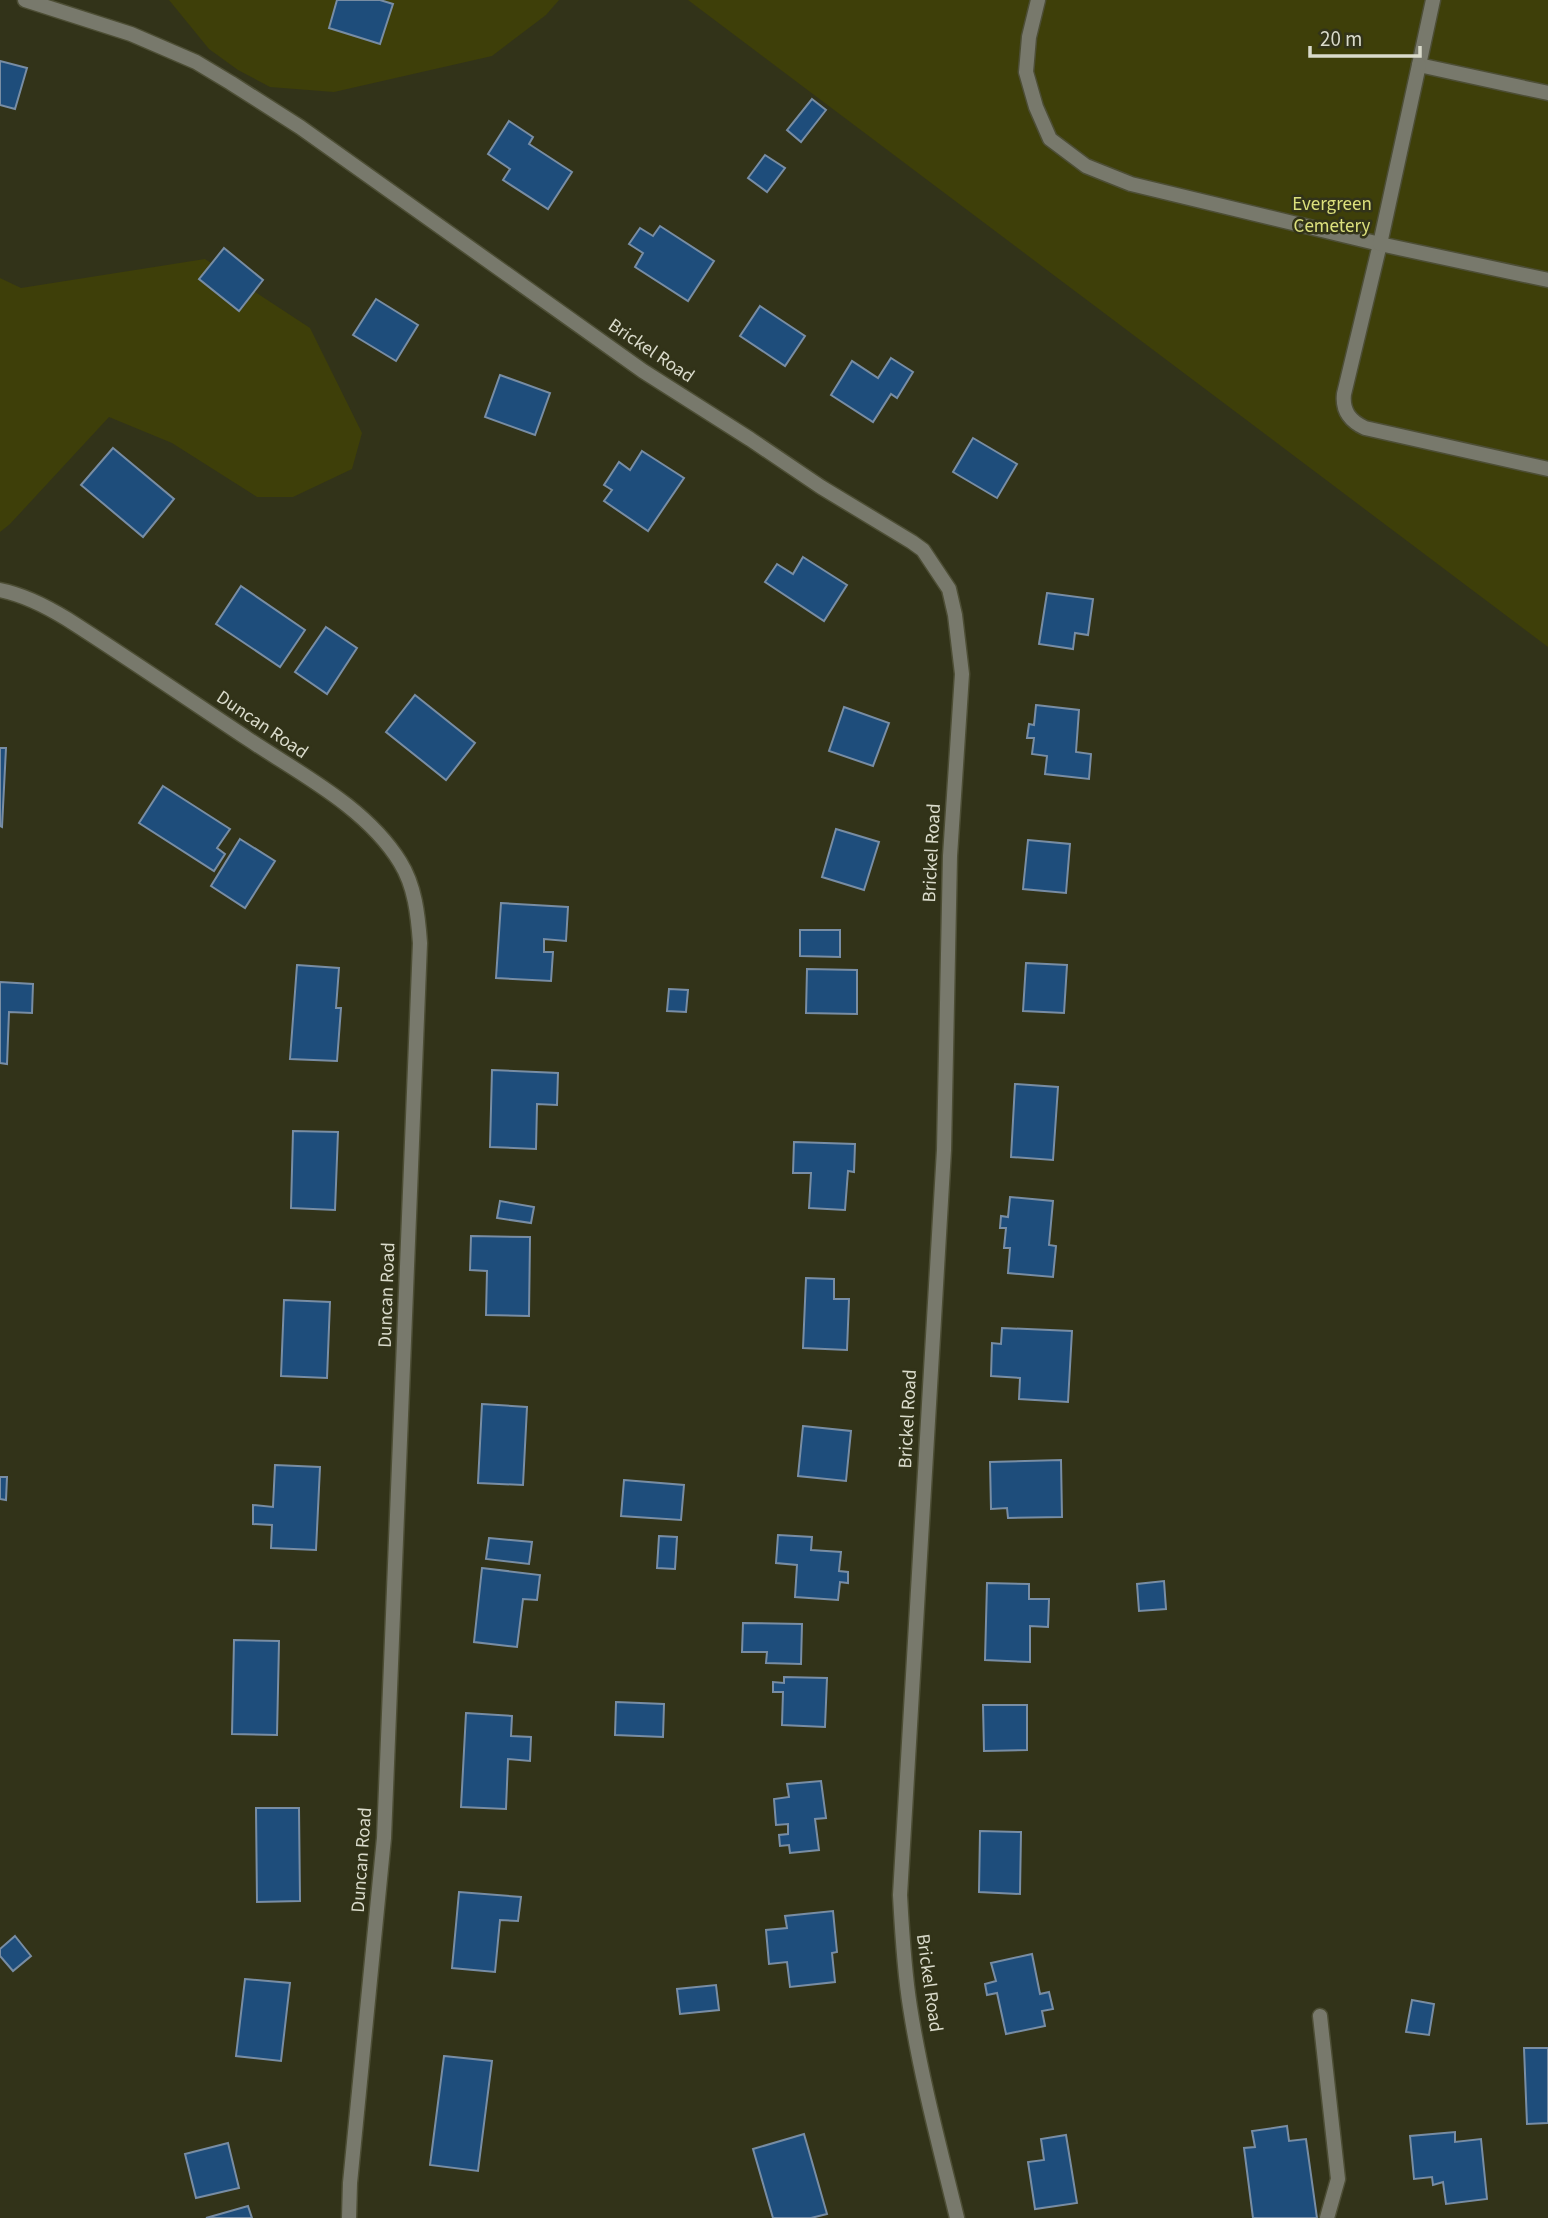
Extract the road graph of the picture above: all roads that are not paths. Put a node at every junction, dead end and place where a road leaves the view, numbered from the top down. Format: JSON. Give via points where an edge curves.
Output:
{"nodes":[{"id":1,"x":25,"y":0,"type":"edge"},
{"id":2,"x":1038,"y":0,"type":"edge"},
{"id":3,"x":1433,"y":0,"type":"edge"},
{"id":4,"x":1419,"y":65,"type":"junction"},
{"id":5,"x":1548,"y":93,"type":"edge"},
{"id":6,"x":1380,"y":244,"type":"junction"},
{"id":7,"x":1548,"y":280,"type":"edge"},
{"id":8,"x":1548,"y":469,"type":"edge"},
{"id":9,"x":0,"y":590,"type":"edge"},
{"id":10,"x":1320,"y":2016,"type":"dead end"},
{"id":11,"x":349,"y":2218,"type":"edge"},
{"id":12,"x":957,"y":2218,"type":"edge"},
{"id":13,"x":1327,"y":2218,"type":"edge"}],
"edges":[{"from":1,"to":12,"type":"street","name":"Brickel Road","via":[[131,34],[196,62],[243,90],[643,371],[912,542],[923,550],[949,589],[962,674],[950,856],[944,1150],[900,1895],[910,2009]]},
{"from":2,"to":6,"type":"street","via":[[1026,72],[1036,107],[1050,139],[1086,166],[1131,184]]},
{"from":3,"to":4,"type":"street"},
{"from":4,"to":5,"type":"street"},
{"from":4,"to":6,"type":"street"},
{"from":6,"to":7,"type":"street"},
{"from":6,"to":8,"type":"street","via":[[1344,394],[1350,419],[1365,428]]},
{"from":9,"to":11,"type":"street","name":"Duncan Road","via":[[42,604],[67,619],[338,799],[385,840],[401,863],[418,915],[384,1838]]},
{"from":10,"to":13,"type":"street","via":[[1338,2179]]}]}
